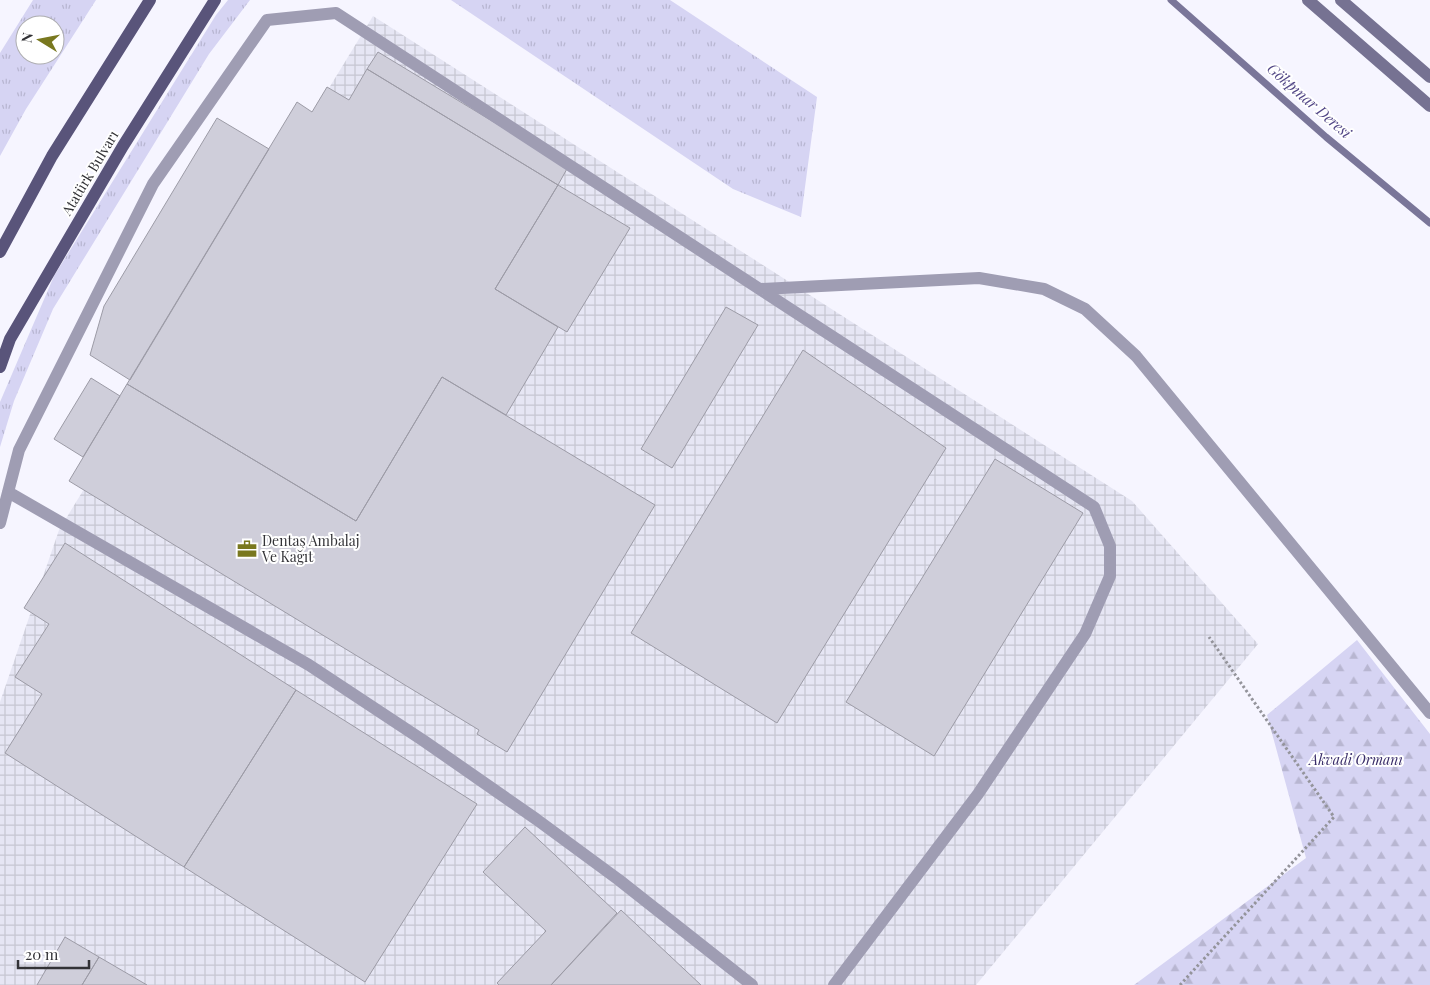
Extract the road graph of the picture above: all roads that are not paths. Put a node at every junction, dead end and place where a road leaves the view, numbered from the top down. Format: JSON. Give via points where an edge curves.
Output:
{"nodes":[{"id":1,"x":150,"y":0,"type":"edge"},
{"id":2,"x":215,"y":0,"type":"edge"},
{"id":3,"x":1308,"y":0,"type":"edge"},
{"id":4,"x":1341,"y":0,"type":"edge"},
{"id":5,"x":1430,"y":77,"type":"edge"},
{"id":6,"x":1430,"y":106,"type":"edge"},
{"id":7,"x":0,"y":252,"type":"edge"},
{"id":8,"x":761,"y":289,"type":"junction"},
{"id":9,"x":0,"y":367,"type":"edge"},
{"id":10,"x":8,"y":492,"type":"junction"},
{"id":11,"x":0,"y":523,"type":"edge"},
{"id":12,"x":1430,"y":713,"type":"edge"},
{"id":13,"x":752,"y":985,"type":"edge"},
{"id":14,"x":834,"y":985,"type":"edge"}],
"edges":[{"from":1,"to":7,"type":"main road","via":[[52,156]]},
{"from":2,"to":9,"type":"main road","name":"Atatürk Bulvarı","via":[[123,146],[10,339]]},
{"from":3,"to":6,"type":"main road"},
{"from":4,"to":5,"type":"main road"},
{"from":8,"to":10,"type":"lane","via":[[336,14],[267,20],[153,184],[19,450]]},
{"from":8,"to":12,"type":"lane","via":[[980,278],[1044,289],[1085,309],[1136,356]]},
{"from":8,"to":14,"type":"lane","via":[[1094,506],[1110,546],[1110,576],[1085,634],[978,794]]},
{"from":10,"to":11,"type":"lane"},
{"from":10,"to":13,"type":"lane","via":[[309,665],[424,741],[619,880]]}]}
